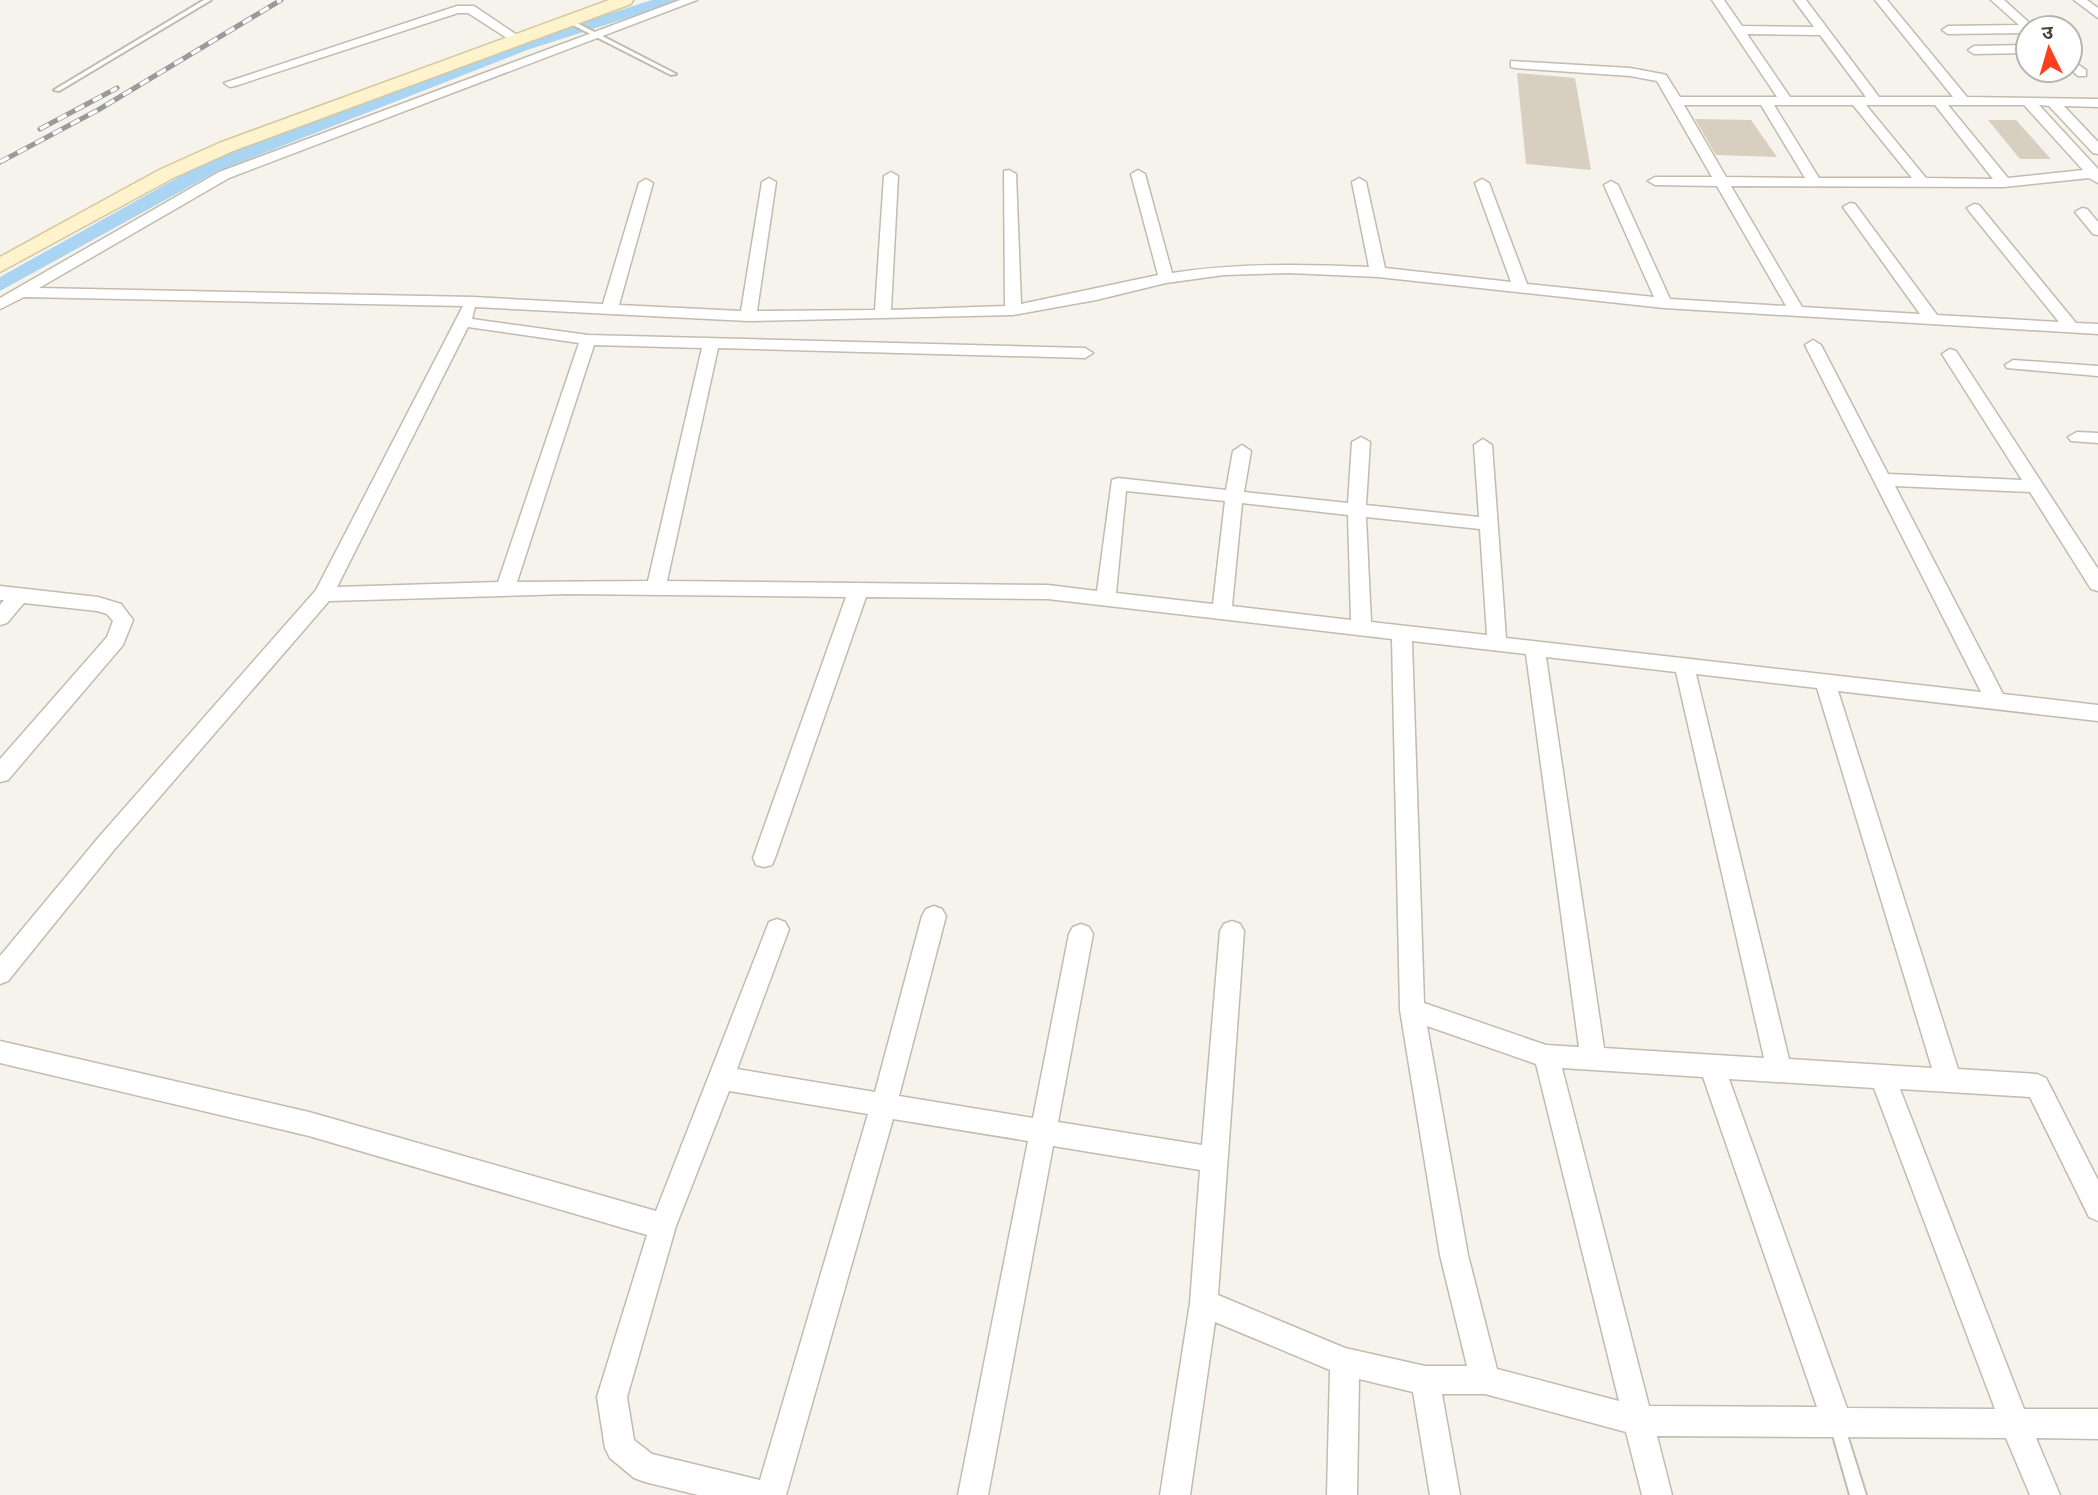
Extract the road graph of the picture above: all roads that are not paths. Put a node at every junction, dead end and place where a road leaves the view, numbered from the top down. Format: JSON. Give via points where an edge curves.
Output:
{"nodes":[{"id":1,"x":208,"y":0,"type":"edge"},
{"id":2,"x":625,"y":0,"type":"edge"},
{"id":3,"x":691,"y":0,"type":"edge"},
{"id":4,"x":1717,"y":0,"type":"edge"},
{"id":5,"x":1800,"y":0,"type":"edge"},
{"id":6,"x":1881,"y":0,"type":"edge"},
{"id":7,"x":1997,"y":0,"type":"edge"},
{"id":8,"x":2080,"y":0,"type":"edge"},
{"id":9,"x":2098,"y":14,"type":"edge"},
{"id":10,"x":2014,"y":15,"type":"edge"},
{"id":11,"x":569,"y":21,"type":"junction"},
{"id":12,"x":2014,"y":29,"type":"edge"},
{"id":13,"x":1738,"y":30,"type":"junction"},
{"id":14,"x":1948,"y":30,"type":"dead end"},
{"id":15,"x":1823,"y":31,"type":"junction"},
{"id":16,"x":590,"y":33,"type":"junction"},
{"id":17,"x":517,"y":39,"type":"junction"},
{"id":18,"x":2014,"y":49,"type":"edge"},
{"id":19,"x":1974,"y":50,"type":"dead end"},
{"id":20,"x":1515,"y":64,"type":"dead end"},
{"id":21,"x":673,"y":74,"type":"dead end"},
{"id":22,"x":230,"y":83,"type":"dead end"},
{"id":23,"x":57,"y":90,"type":"dead end"},
{"id":24,"x":1677,"y":101,"type":"junction"},
{"id":25,"x":1765,"y":101,"type":"junction"},
{"id":26,"x":2028,"y":101,"type":"junction"},
{"id":27,"x":1786,"y":102,"type":"junction"},
{"id":28,"x":1857,"y":102,"type":"junction"},
{"id":29,"x":1876,"y":102,"type":"junction"},
{"id":30,"x":2053,"y":102,"type":"junction"},
{"id":31,"x":1940,"y":103,"type":"junction"},
{"id":32,"x":1965,"y":103,"type":"junction"},
{"id":33,"x":2098,"y":103,"type":"edge"},
{"id":34,"x":2098,"y":150,"type":"edge"},
{"id":35,"x":1009,"y":174,"type":"dead end"},
{"id":36,"x":1138,"y":174,"type":"dead end"},
{"id":37,"x":2096,"y":175,"type":"edge"},
{"id":38,"x":891,"y":176,"type":"dead end"},
{"id":39,"x":1359,"y":181,"type":"dead end"},
{"id":40,"x":1655,"y":181,"type":"dead end"},
{"id":41,"x":1722,"y":181,"type":"junction"},
{"id":42,"x":1815,"y":181,"type":"junction"},
{"id":43,"x":769,"y":182,"type":"dead end"},
{"id":44,"x":1922,"y":182,"type":"junction"},
{"id":45,"x":646,"y":183,"type":"dead end"},
{"id":46,"x":1482,"y":183,"type":"dead end"},
{"id":47,"x":2004,"y":183,"type":"junction"},
{"id":48,"x":1611,"y":185,"type":"dead end"},
{"id":49,"x":1850,"y":207,"type":"dead end"},
{"id":50,"x":1974,"y":208,"type":"dead end"},
{"id":51,"x":2082,"y":212,"type":"dead end"},
{"id":52,"x":2098,"y":231,"type":"edge"},
{"id":53,"x":0,"y":266,"type":"edge"},
{"id":54,"x":1378,"y":272,"type":"junction"},
{"id":55,"x":1166,"y":278,"type":"junction"},
{"id":56,"x":1520,"y":286,"type":"junction"},
{"id":57,"x":20,"y":292,"type":"junction"},
{"id":58,"x":1664,"y":303,"type":"junction"},
{"id":59,"x":0,"y":304,"type":"edge"},
{"id":60,"x":610,"y":308,"type":"junction"},
{"id":61,"x":1013,"y":310,"type":"junction"},
{"id":62,"x":1796,"y":310,"type":"junction"},
{"id":63,"x":468,"y":312,"type":"junction"},
{"id":64,"x":883,"y":315,"type":"junction"},
{"id":65,"x":748,"y":316,"type":"junction"},
{"id":66,"x":1933,"y":320,"type":"junction"},
{"id":67,"x":2072,"y":328,"type":"junction"},
{"id":68,"x":2098,"y":329,"type":"edge"},
{"id":69,"x":588,"y":340,"type":"junction"},
{"id":70,"x":710,"y":343,"type":"junction"},
{"id":71,"x":1813,"y":345,"type":"dead end"},
{"id":72,"x":1085,"y":352,"type":"dead end"},
{"id":73,"x":1950,"y":354,"type":"dead end"},
{"id":74,"x":2013,"y":365,"type":"dead end"},
{"id":75,"x":2098,"y":370,"type":"edge"},
{"id":76,"x":2077,"y":438,"type":"dead end"},
{"id":77,"x":2098,"y":438,"type":"edge"},
{"id":78,"x":1361,"y":442,"type":"dead end"},
{"id":79,"x":1483,"y":445,"type":"dead end"},
{"id":80,"x":1242,"y":451,"type":"dead end"},
{"id":81,"x":1882,"y":480,"type":"junction"},
{"id":82,"x":2035,"y":486,"type":"junction"},
{"id":83,"x":1234,"y":497,"type":"junction"},
{"id":84,"x":1357,"y":510,"type":"junction"},
{"id":85,"x":1488,"y":524,"type":"junction"},
{"id":86,"x":2098,"y":584,"type":"edge"},
{"id":87,"x":656,"y":588,"type":"junction"},
{"id":88,"x":505,"y":589,"type":"junction"},
{"id":89,"x":858,"y":591,"type":"junction"},
{"id":90,"x":10,"y":594,"type":"edge"},
{"id":91,"x":324,"y":594,"type":"junction"},
{"id":92,"x":1106,"y":599,"type":"junction"},
{"id":93,"x":1222,"y":612,"type":"junction"},
{"id":94,"x":0,"y":618,"type":"edge"},
{"id":95,"x":1362,"y":628,"type":"junction"},
{"id":96,"x":1402,"y":633,"type":"junction"},
{"id":97,"x":1497,"y":644,"type":"junction"},
{"id":98,"x":1535,"y":648,"type":"junction"},
{"id":99,"x":1684,"y":665,"type":"junction"},
{"id":100,"x":1825,"y":681,"type":"junction"},
{"id":101,"x":1996,"y":701,"type":"junction"},
{"id":102,"x":2098,"y":713,"type":"edge"},
{"id":103,"x":0,"y":774,"type":"edge"},
{"id":104,"x":764,"y":858,"type":"dead end"},
{"id":105,"x":934,"y":916,"type":"dead end"},
{"id":106,"x":777,"y":929,"type":"dead end"},
{"id":107,"x":1232,"y":931,"type":"dead end"},
{"id":108,"x":1081,"y":934,"type":"dead end"},
{"id":109,"x":0,"y":974,"type":"edge"},
{"id":110,"x":1412,"y":1010,"type":"junction"},
{"id":111,"x":0,"y":1052,"type":"edge"},
{"id":112,"x":1546,"y":1056,"type":"junction"},
{"id":113,"x":1593,"y":1058,"type":"junction"},
{"id":114,"x":1712,"y":1066,"type":"junction"},
{"id":115,"x":1779,"y":1070,"type":"junction"},
{"id":116,"x":1883,"y":1077,"type":"junction"},
{"id":117,"x":722,"y":1078,"type":"junction"},
{"id":118,"x":1949,"y":1081,"type":"junction"},
{"id":119,"x":884,"y":1104,"type":"junction"},
{"id":120,"x":1044,"y":1132,"type":"junction"},
{"id":121,"x":1214,"y":1160,"type":"junction"},
{"id":122,"x":2098,"y":1208,"type":"edge"},
{"id":123,"x":663,"y":1226,"type":"junction"},
{"id":124,"x":1204,"y":1303,"type":"junction"},
{"id":125,"x":1345,"y":1362,"type":"junction"},
{"id":126,"x":1425,"y":1380,"type":"junction"},
{"id":127,"x":1485,"y":1380,"type":"junction"},
{"id":128,"x":1640,"y":1421,"type":"junction"},
{"id":129,"x":1837,"y":1422,"type":"junction"},
{"id":130,"x":2015,"y":1424,"type":"junction"},
{"id":131,"x":2098,"y":1424,"type":"edge"},
{"id":132,"x":760,"y":1495,"type":"edge"},
{"id":133,"x":771,"y":1495,"type":"edge"},
{"id":134,"x":973,"y":1495,"type":"edge"},
{"id":135,"x":1175,"y":1495,"type":"edge"},
{"id":136,"x":1342,"y":1495,"type":"edge"},
{"id":137,"x":1444,"y":1495,"type":"edge"},
{"id":138,"x":1657,"y":1495,"type":"edge"},
{"id":139,"x":1858,"y":1495,"type":"edge"},
{"id":140,"x":2045,"y":1495,"type":"edge"}],
"edges":[{"from":1,"to":23,"type":"lane"},
{"from":2,"to":11,"type":"street"},
{"from":3,"to":16,"type":"street"},
{"from":4,"to":13,"type":"street"},
{"from":5,"to":15,"type":"street"},
{"from":6,"to":32,"type":"street"},
{"from":7,"to":10,"type":"street"},
{"from":8,"to":9,"type":"street"},
{"from":11,"to":16,"type":"lane"},
{"from":11,"to":17,"type":"street"},
{"from":12,"to":14,"type":"street"},
{"from":13,"to":15,"type":"street"},
{"from":13,"to":27,"type":"street"},
{"from":15,"to":29,"type":"street"},
{"from":16,"to":21,"type":"lane"},
{"from":16,"to":57,"type":"street","via":[[394,113],[224,175]]},
{"from":17,"to":22,"type":"street","via":[[470,9],[457,10]]},
{"from":17,"to":53,"type":"street","via":[[226,147],[166,174]]},
{"from":18,"to":19,"type":"street"},
{"from":20,"to":24,"type":"street","via":[[1650,74],[1662,78]]},
{"from":24,"to":25,"type":"street"},
{"from":24,"to":41,"type":"street"},
{"from":25,"to":27,"type":"street"},
{"from":25,"to":42,"type":"street"},
{"from":26,"to":30,"type":"street"},
{"from":26,"to":32,"type":"street"},
{"from":26,"to":37,"type":"street"},
{"from":27,"to":28,"type":"street"},
{"from":28,"to":29,"type":"street"},
{"from":28,"to":44,"type":"street"},
{"from":29,"to":31,"type":"street"},
{"from":30,"to":33,"type":"street"},
{"from":30,"to":34,"type":"street"},
{"from":31,"to":32,"type":"street"},
{"from":31,"to":47,"type":"street"},
{"from":35,"to":61,"type":"street"},
{"from":36,"to":55,"type":"street"},
{"from":37,"to":47,"type":"street"},
{"from":38,"to":64,"type":"street"},
{"from":39,"to":54,"type":"street"},
{"from":40,"to":41,"type":"street"},
{"from":41,"to":42,"type":"street"},
{"from":41,"to":62,"type":"street"},
{"from":42,"to":44,"type":"street"},
{"from":43,"to":65,"type":"street"},
{"from":44,"to":47,"type":"street"},
{"from":45,"to":60,"type":"street"},
{"from":46,"to":56,"type":"street"},
{"from":48,"to":58,"type":"street"},
{"from":49,"to":66,"type":"street"},
{"from":50,"to":67,"type":"street"},
{"from":51,"to":52,"type":"street"},
{"from":54,"to":55,"type":"street","via":[[1290,268]]},
{"from":54,"to":56,"type":"street"},
{"from":55,"to":61,"type":"street"},
{"from":56,"to":58,"type":"street"},
{"from":57,"to":59,"type":"street"},
{"from":57,"to":63,"type":"street"},
{"from":58,"to":62,"type":"street"},
{"from":60,"to":63,"type":"street"},
{"from":60,"to":65,"type":"street"},
{"from":61,"to":64,"type":"street"},
{"from":62,"to":66,"type":"street"},
{"from":63,"to":69,"type":"street"},
{"from":63,"to":91,"type":"street"},
{"from":64,"to":65,"type":"street"},
{"from":66,"to":67,"type":"street"},
{"from":67,"to":68,"type":"street"},
{"from":69,"to":70,"type":"street"},
{"from":69,"to":88,"type":"street"},
{"from":70,"to":72,"type":"street"},
{"from":70,"to":87,"type":"street"},
{"from":71,"to":81,"type":"street"},
{"from":73,"to":82,"type":"street"},
{"from":74,"to":75,"type":"street"},
{"from":76,"to":77,"type":"street"},
{"from":78,"to":84,"type":"street"},
{"from":79,"to":85,"type":"street"},
{"from":80,"to":83,"type":"street"},
{"from":81,"to":82,"type":"street"},
{"from":81,"to":101,"type":"street"},
{"from":82,"to":86,"type":"street"},
{"from":83,"to":84,"type":"street"},
{"from":83,"to":92,"type":"street","via":[[1118,484]]},
{"from":83,"to":93,"type":"street"},
{"from":84,"to":85,"type":"street"},
{"from":84,"to":95,"type":"street"},
{"from":85,"to":97,"type":"street"},
{"from":87,"to":88,"type":"street"},
{"from":87,"to":89,"type":"street"},
{"from":88,"to":91,"type":"street"},
{"from":89,"to":92,"type":"street","via":[[1048,592]]},
{"from":89,"to":104,"type":"street"},
{"from":90,"to":94,"type":"street"},
{"from":90,"to":103,"type":"street","via":[[98,604],[114,609],[122,620],[116,640]]},
{"from":91,"to":109,"type":"street","via":[[106,844]]},
{"from":92,"to":93,"type":"street"},
{"from":93,"to":95,"type":"street"},
{"from":95,"to":96,"type":"street"},
{"from":96,"to":97,"type":"street"},
{"from":96,"to":110,"type":"street"},
{"from":97,"to":98,"type":"street"},
{"from":98,"to":99,"type":"street"},
{"from":98,"to":113,"type":"street"},
{"from":99,"to":100,"type":"street"},
{"from":99,"to":115,"type":"street"},
{"from":100,"to":101,"type":"street"},
{"from":100,"to":118,"type":"street"},
{"from":101,"to":102,"type":"street"},
{"from":105,"to":119,"type":"street"},
{"from":106,"to":117,"type":"street"},
{"from":107,"to":121,"type":"street"},
{"from":108,"to":120,"type":"street"},
{"from":110,"to":112,"type":"street"},
{"from":110,"to":127,"type":"street","via":[[1454,1255]]},
{"from":111,"to":123,"type":"street","via":[[309,1124]]},
{"from":112,"to":113,"type":"street"},
{"from":112,"to":128,"type":"street"},
{"from":113,"to":114,"type":"street"},
{"from":114,"to":115,"type":"street"},
{"from":114,"to":129,"type":"street"},
{"from":115,"to":116,"type":"street"},
{"from":116,"to":118,"type":"street"},
{"from":116,"to":130,"type":"street"},
{"from":117,"to":119,"type":"street"},
{"from":117,"to":123,"type":"street"},
{"from":118,"to":122,"type":"street","via":[[2037,1086]]},
{"from":119,"to":120,"type":"street"},
{"from":119,"to":133,"type":"street"},
{"from":120,"to":121,"type":"street"},
{"from":120,"to":134,"type":"street"},
{"from":121,"to":124,"type":"street"},
{"from":123,"to":132,"type":"street","via":[[612,1397],[620,1448],[645,1467]]},
{"from":124,"to":125,"type":"street"},
{"from":124,"to":135,"type":"street"},
{"from":125,"to":126,"type":"street"},
{"from":125,"to":136,"type":"street"},
{"from":126,"to":127,"type":"street"},
{"from":126,"to":137,"type":"street"},
{"from":127,"to":128,"type":"street"},
{"from":128,"to":129,"type":"street"},
{"from":128,"to":138,"type":"street"},
{"from":129,"to":130,"type":"street"},
{"from":129,"to":139,"type":"lane"},
{"from":130,"to":131,"type":"street"},
{"from":130,"to":140,"type":"street"}]}
